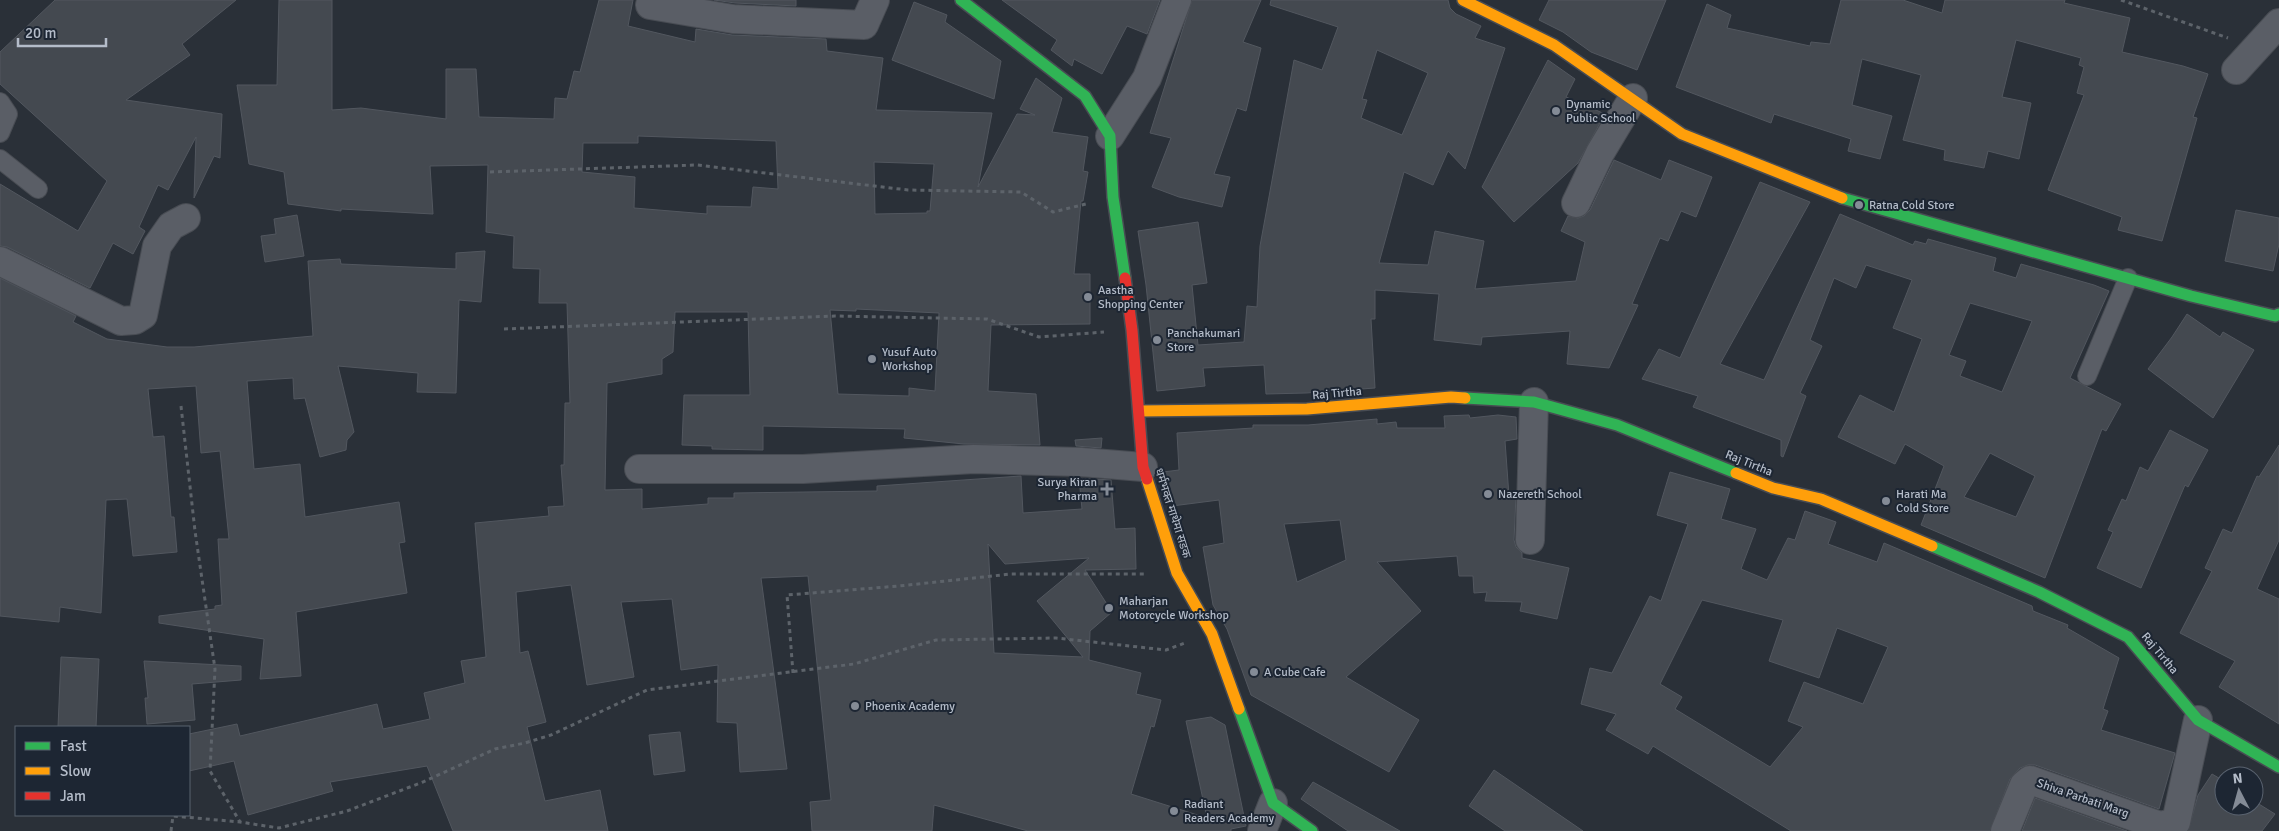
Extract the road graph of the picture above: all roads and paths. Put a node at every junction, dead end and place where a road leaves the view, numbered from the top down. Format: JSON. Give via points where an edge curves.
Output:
{"nodes":[{"id":1,"x":875,"y":0,"type":"edge"},
{"id":2,"x":961,"y":0,"type":"edge"},
{"id":3,"x":1177,"y":0,"type":"edge"},
{"id":4,"x":1463,"y":0,"type":"edge"},
{"id":5,"x":2121,"y":0,"type":"edge"},
{"id":6,"x":650,"y":5,"type":"dead end"},
{"id":7,"x":2279,"y":22,"type":"edge"},
{"id":8,"x":2257,"y":48,"type":"junction"},
{"id":9,"x":2236,"y":70,"type":"dead end"},
{"id":10,"x":1633,"y":98,"type":"junction"},
{"id":11,"x":0,"y":102,"type":"edge"},
{"id":12,"x":0,"y":133,"type":"edge"},
{"id":13,"x":1110,"y":136,"type":"junction"},
{"id":14,"x":0,"y":159,"type":"edge"},
{"id":15,"x":490,"y":172,"type":"dead end"},
{"id":16,"x":38,"y":189,"type":"dead end"},
{"id":17,"x":1113,"y":197,"type":"junction"},
{"id":18,"x":1576,"y":203,"type":"dead end"},
{"id":19,"x":186,"y":218,"type":"dead end"},
{"id":20,"x":0,"y":261,"type":"edge"},
{"id":21,"x":2128,"y":278,"type":"junction"},
{"id":22,"x":2279,"y":314,"type":"edge"},
{"id":23,"x":504,"y":329,"type":"dead end"},
{"id":24,"x":1132,"y":330,"type":"junction"},
{"id":25,"x":2087,"y":376,"type":"dead end"},
{"id":26,"x":1534,"y":402,"type":"junction"},
{"id":27,"x":181,"y":406,"type":"dead end"},
{"id":28,"x":1139,"y":411,"type":"junction"},
{"id":29,"x":1144,"y":467,"type":"junction"},
{"id":30,"x":639,"y":469,"type":"dead end"},
{"id":31,"x":1530,"y":540,"type":"dead end"},
{"id":32,"x":1177,"y":573,"type":"junction"},
{"id":33,"x":1212,"y":634,"type":"junction"},
{"id":34,"x":793,"y":673,"type":"junction"},
{"id":35,"x":2198,"y":720,"type":"junction"},
{"id":36,"x":2279,"y":767,"type":"edge"},
{"id":37,"x":1273,"y":803,"type":"junction"},
{"id":38,"x":240,"y":822,"type":"junction"},
{"id":39,"x":171,"y":831,"type":"edge"},
{"id":40,"x":1262,"y":831,"type":"edge"},
{"id":41,"x":1312,"y":831,"type":"edge"},
{"id":42,"x":2006,"y":831,"type":"edge"}],
"edges":[{"from":1,"to":6,"type":"street","via":[[864,25],[732,18]]},
{"from":2,"to":13,"type":"street","via":[[1085,96]]},
{"from":3,"to":13,"type":"street","via":[[1147,78]]},
{"from":4,"to":10,"type":"street","via":[[1554,44]]},
{"from":5,"to":8,"type":"path"},
{"from":7,"to":8,"type":"street"},
{"from":8,"to":9,"type":"street"},
{"from":10,"to":18,"type":"street"},
{"from":10,"to":21,"type":"street","via":[[1682,134],[1845,199]]},
{"from":11,"to":12,"type":"lane","via":[[8,114]]},
{"from":13,"to":17,"type":"street","name":"धर्मभक्त माथेमा सडक"},
{"from":14,"to":16,"type":"lane"},
{"from":15,"to":17,"type":"path","via":[[697,164],[908,190],[1021,192],[1053,212]]},
{"from":17,"to":24,"type":"street","name":"धर्मभक्त माथेमा सडक"},
{"from":19,"to":20,"type":"street","via":[[170,226],[157,246],[143,315],[135,320],[121,321]]},
{"from":21,"to":22,"type":"street","via":[[2191,296],[2275,316]]},
{"from":21,"to":25,"type":"lane"},
{"from":23,"to":24,"type":"path","via":[[835,316],[987,320],[1039,337]]},
{"from":24,"to":28,"type":"street","name":"धर्मभक्त माथेमा सडक"},
{"from":26,"to":28,"type":"street","name":"Raj Tirtha","via":[[1451,397],[1307,410]]},
{"from":26,"to":31,"type":"street"},
{"from":26,"to":35,"type":"street","name":"Raj Tirtha","via":[[1617,425],[1774,488],[1821,499],[2040,592],[2128,637]]},
{"from":27,"to":38,"type":"path","via":[[215,669],[210,771]]},
{"from":28,"to":29,"type":"street","name":"धर्मभक्त माथेमा सडक"},
{"from":29,"to":30,"type":"street","via":[[974,459],[802,469]]},
{"from":29,"to":32,"type":"street","name":"धर्मभक्त माथेमा सडक"},
{"from":32,"to":33,"type":"street","name":"धर्मभक्त माथेमा सडक"},
{"from":32,"to":34,"type":"path","via":[[1010,574],[786,595]]},
{"from":33,"to":34,"type":"path","via":[[1166,650],[1056,638],[936,640],[854,664]]},
{"from":33,"to":37,"type":"street","name":"धर्मभक्त माथेमा सडक"},
{"from":34,"to":38,"type":"path","via":[[647,690],[552,735],[495,749],[423,782],[347,811],[279,828]]},
{"from":35,"to":36,"type":"street","name":"Raj Tirtha"},
{"from":35,"to":42,"type":"street","name":"Shiva Parbati Marg","via":[[2176,822],[2160,826],[2030,780],[2024,785]]},
{"from":37,"to":40,"type":"street"},
{"from":37,"to":41,"type":"street"},
{"from":38,"to":39,"type":"path","via":[[173,816]]}]}
